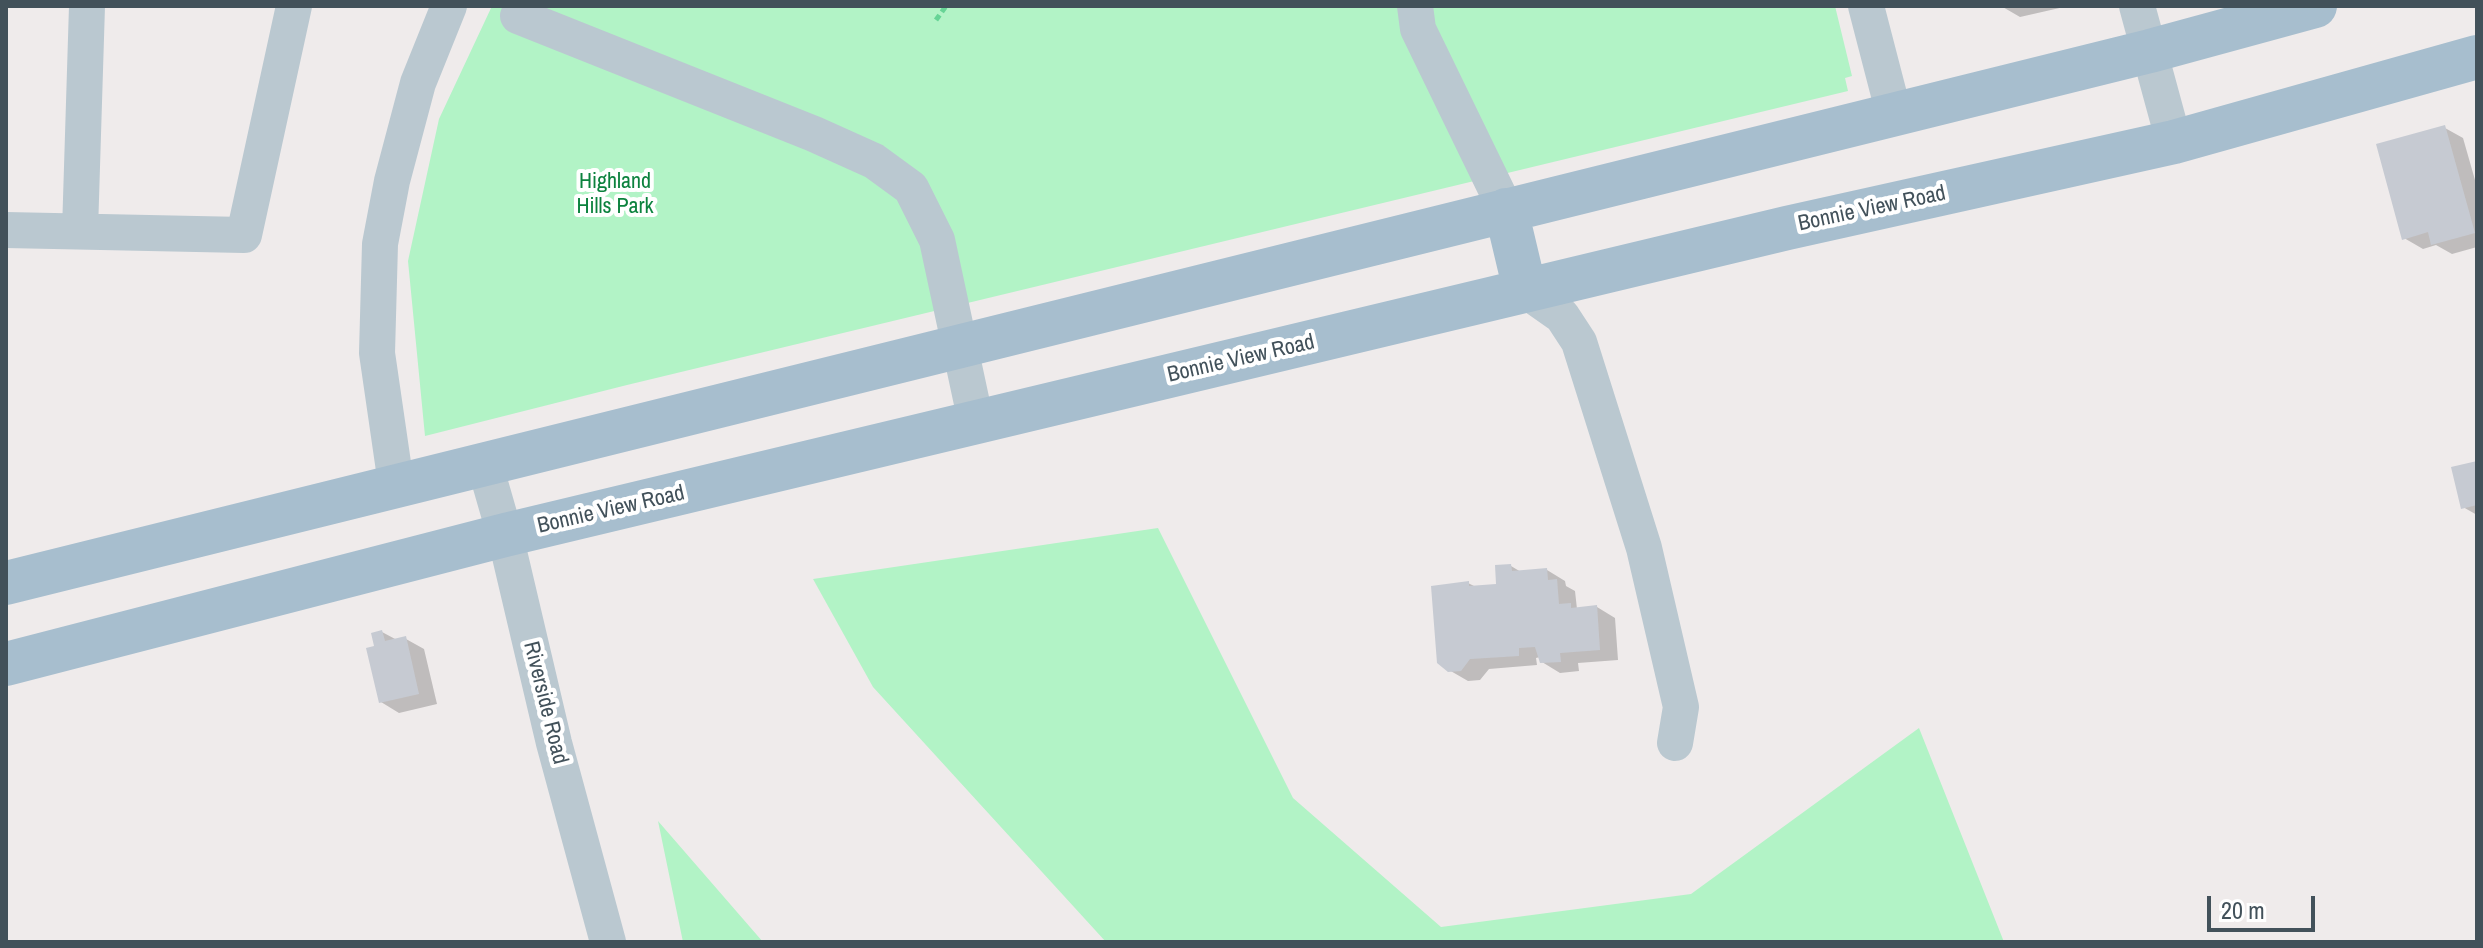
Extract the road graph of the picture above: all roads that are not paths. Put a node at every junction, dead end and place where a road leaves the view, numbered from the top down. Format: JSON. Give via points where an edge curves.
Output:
{"nodes":[{"id":1,"x":87,"y":6,"type":"edge"},
{"id":2,"x":294,"y":6,"type":"edge"},
{"id":3,"x":449,"y":6,"type":"edge"},
{"id":4,"x":1415,"y":6,"type":"edge"},
{"id":5,"x":1866,"y":6,"type":"edge"},
{"id":6,"x":2137,"y":6,"type":"edge"},
{"id":7,"x":2315,"y":6,"type":"edge"},
{"id":8,"x":518,"y":16,"type":"dead end"},
{"id":9,"x":2150,"y":51,"type":"junction"},
{"id":10,"x":2477,"y":57,"type":"edge"},
{"id":11,"x":1894,"y":114,"type":"junction"},
{"id":12,"x":2174,"y":142,"type":"junction"},
{"id":13,"x":1506,"y":210,"type":"junction"},
{"id":14,"x":6,"y":230,"type":"edge"},
{"id":15,"x":80,"y":231,"type":"junction"},
{"id":16,"x":1525,"y":290,"type":"junction"},
{"id":17,"x":959,"y":345,"type":"junction"},
{"id":18,"x":976,"y":422,"type":"junction"},
{"id":19,"x":484,"y":462,"type":"junction"},
{"id":20,"x":396,"y":484,"type":"junction"},
{"id":21,"x":505,"y":535,"type":"junction"},
{"id":22,"x":6,"y":583,"type":"edge"},
{"id":23,"x":6,"y":664,"type":"edge"},
{"id":24,"x":1675,"y":743,"type":"dead end"},
{"id":25,"x":608,"y":942,"type":"edge"}],
"edges":[{"from":1,"to":15,"type":"street"},
{"from":2,"to":15,"type":"street","via":[[244,235]]},
{"from":3,"to":20,"type":"street","via":[[418,83],[380,244],[377,353]]},
{"from":4,"to":13,"type":"street","via":[[1418,29]]},
{"from":5,"to":11,"type":"street"},
{"from":6,"to":9,"type":"street"},
{"from":7,"to":9,"type":"main road"},
{"from":8,"to":17,"type":"street","via":[[814,134],[874,161],[911,188],[937,240]]},
{"from":9,"to":11,"type":"main road"},
{"from":9,"to":12,"type":"street"},
{"from":10,"to":12,"type":"main road","name":"Bonnie View Road"},
{"from":11,"to":13,"type":"main road"},
{"from":12,"to":16,"type":"main road","name":"Bonnie View Road"},
{"from":13,"to":16,"type":"main road"},
{"from":13,"to":17,"type":"main road"},
{"from":14,"to":15,"type":"street"},
{"from":16,"to":18,"type":"main road","name":"Bonnie View Road"},
{"from":16,"to":24,"type":"street","via":[[1562,316],[1579,342],[1644,548],[1681,707]]},
{"from":17,"to":18,"type":"street"},
{"from":17,"to":19,"type":"main road"},
{"from":18,"to":21,"type":"main road","name":"Bonnie View Road"},
{"from":19,"to":20,"type":"main road"},
{"from":19,"to":21,"type":"street","name":"Riverside Road"},
{"from":20,"to":22,"type":"main road"},
{"from":21,"to":23,"type":"main road","name":"Bonnie View Road"},
{"from":21,"to":25,"type":"street","name":"Riverside Road"}]}
